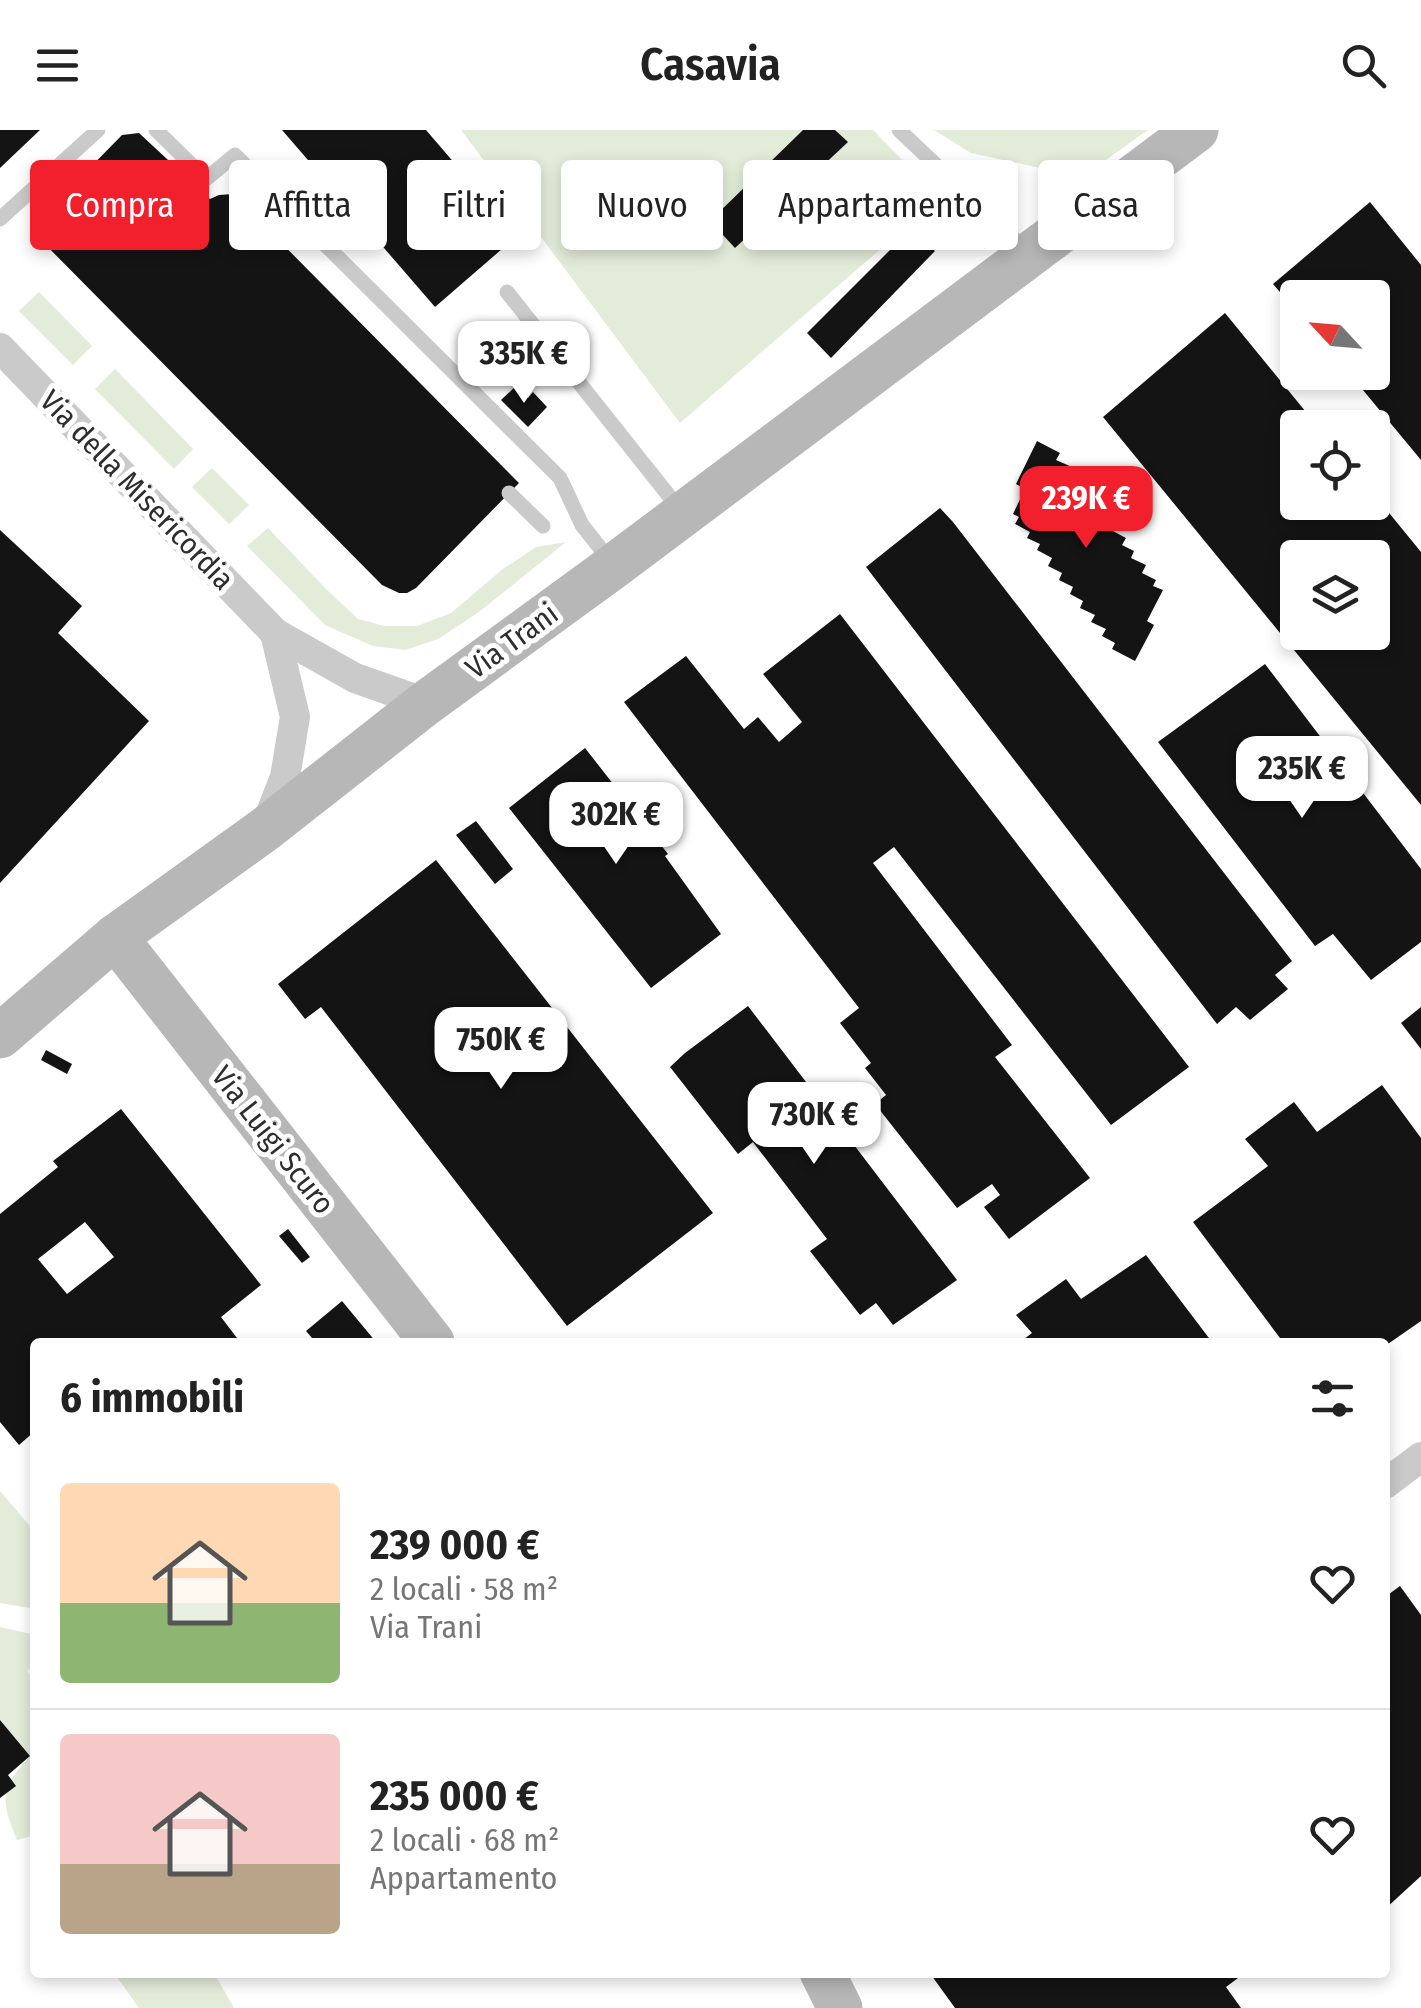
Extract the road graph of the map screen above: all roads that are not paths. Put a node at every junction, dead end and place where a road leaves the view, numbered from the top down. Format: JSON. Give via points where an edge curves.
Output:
{"nodes":[{"id":1,"x":98,"y":130,"type":"edge"},
{"id":2,"x":156,"y":130,"type":"edge"},
{"id":3,"x":899,"y":130,"type":"edge"},
{"id":4,"x":1196,"y":130,"type":"edge"},
{"id":5,"x":0,"y":219,"type":"edge"},
{"id":6,"x":1031,"y":255,"type":"junction"},
{"id":7,"x":507,"y":292,"type":"dead end"},
{"id":8,"x":0,"y":348,"type":"edge"},
{"id":9,"x":509,"y":493,"type":"dead end"},
{"id":10,"x":683,"y":514,"type":"junction"},
{"id":11,"x":543,"y":526,"type":"dead end"},
{"id":12,"x":614,"y":566,"type":"junction"},
{"id":13,"x":275,"y":633,"type":"junction"},
{"id":14,"x":426,"y":703,"type":"junction"},
{"id":15,"x":264,"y":830,"type":"junction"},
{"id":16,"x":115,"y":937,"type":"junction"},
{"id":17,"x":0,"y":1036,"type":"edge"},
{"id":18,"x":429,"y":1338,"type":"edge"},
{"id":19,"x":1421,"y":1458,"type":"edge"},
{"id":20,"x":1390,"y":1480,"type":"edge"},
{"id":21,"x":825,"y":1978,"type":"edge"},
{"id":22,"x":840,"y":2008,"type":"edge"}],
"edges":[{"from":1,"to":5,"type":"lane"},
{"from":2,"to":12,"type":"lane","via":[[206,179],[234,155],[560,478],[582,525]]},
{"from":3,"to":6,"type":"lane"},
{"from":4,"to":6,"type":"main road","name":"Via Trani"},
{"from":6,"to":10,"type":"main road","name":"Via Trani"},
{"from":7,"to":10,"type":"lane"},
{"from":8,"to":13,"type":"street","name":"Via della Misericordia"},
{"from":9,"to":11,"type":"lane"},
{"from":10,"to":12,"type":"main road","name":"Via Trani"},
{"from":12,"to":14,"type":"main road","name":"Via Trani"},
{"from":13,"to":14,"type":"street","name":"Via della Misericordia","via":[[355,678]]},
{"from":13,"to":15,"type":"street","via":[[295,718],[285,777]]},
{"from":14,"to":15,"type":"main road","name":"Via Trani"},
{"from":15,"to":16,"type":"main road","name":"Via Trani"},
{"from":16,"to":17,"type":"main road","name":"Via Trani"},
{"from":16,"to":18,"type":"main road","name":"Via Luigi Scuro"},
{"from":19,"to":20,"type":"street"},
{"from":21,"to":22,"type":"main road"}]}
